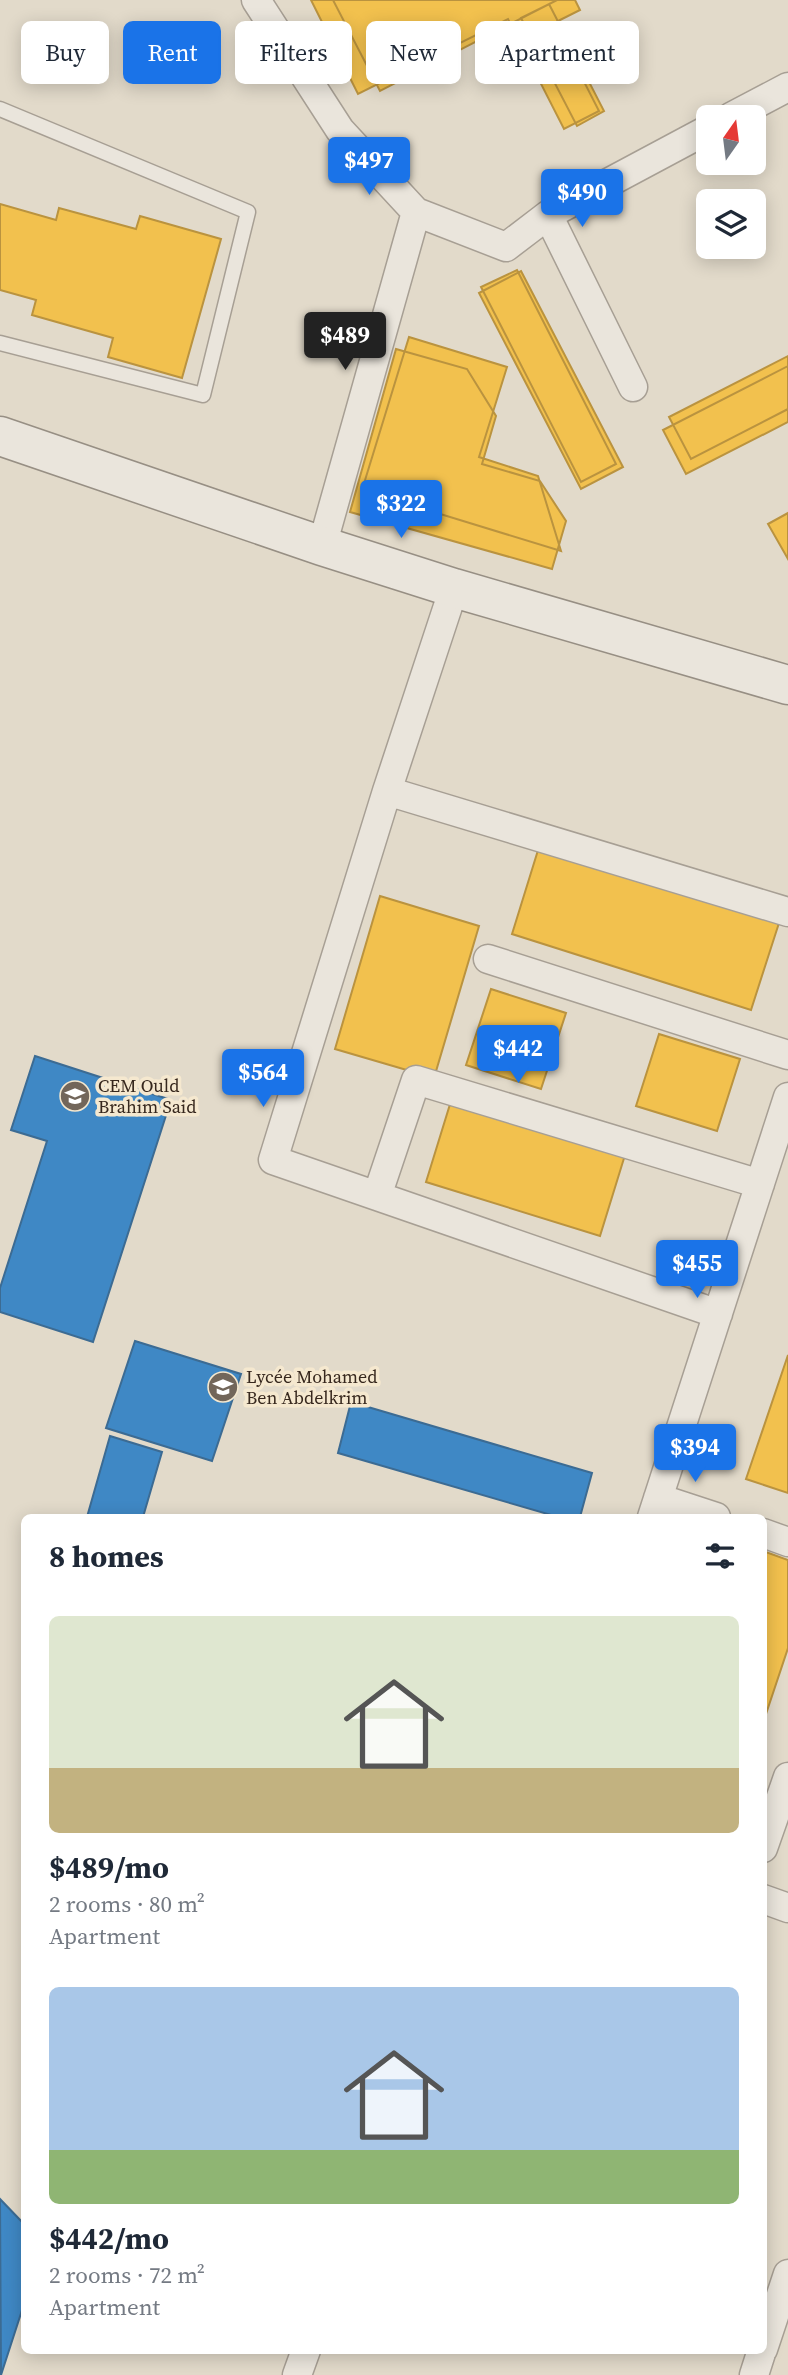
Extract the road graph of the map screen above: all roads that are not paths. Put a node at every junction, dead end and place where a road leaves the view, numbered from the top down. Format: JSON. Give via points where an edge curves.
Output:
{"nodes":[{"id":1,"x":256,"y":0,"type":"edge"},
{"id":2,"x":788,"y":87,"type":"edge"},
{"id":3,"x":754,"y":105,"type":"edge"},
{"id":4,"x":0,"y":109,"type":"edge"},
{"id":5,"x":696,"y":136,"type":"edge"},
{"id":6,"x":416,"y":212,"type":"junction"},
{"id":7,"x":548,"y":215,"type":"junction"},
{"id":8,"x":0,"y":343,"type":"edge"},
{"id":9,"x":633,"y":387,"type":"dead end"},
{"id":10,"x":0,"y":436,"type":"edge"},
{"id":11,"x":322,"y":546,"type":"junction"},
{"id":12,"x":454,"y":588,"type":"junction"},
{"id":13,"x":788,"y":685,"type":"edge"},
{"id":14,"x":387,"y":791,"type":"junction"},
{"id":15,"x":788,"y":912,"type":"edge"},
{"id":16,"x":488,"y":959,"type":"dead end"},
{"id":17,"x":788,"y":1055,"type":"edge"},
{"id":18,"x":788,"y":1097,"type":"edge"},
{"id":19,"x":760,"y":1185,"type":"junction"},
{"id":20,"x":377,"y":1196,"type":"junction"},
{"id":21,"x":719,"y":1314,"type":"junction"},
{"id":22,"x":655,"y":1507,"type":"edge"},
{"id":23,"x":698,"y":1514,"type":"edge"},
{"id":24,"x":767,"y":1534,"type":"edge"},
{"id":25,"x":788,"y":1542,"type":"edge"},
{"id":26,"x":788,"y":1777,"type":"edge"},
{"id":27,"x":767,"y":1837,"type":"edge"},
{"id":28,"x":767,"y":1900,"type":"edge"},
{"id":29,"x":788,"y":1908,"type":"edge"},
{"id":30,"x":767,"y":2267,"type":"edge"},
{"id":31,"x":788,"y":2274,"type":"edge"},
{"id":32,"x":767,"y":2337,"type":"edge"},
{"id":33,"x":305,"y":2354,"type":"edge"},
{"id":34,"x":761,"y":2354,"type":"edge"},
{"id":35,"x":297,"y":2375,"type":"edge"},
{"id":36,"x":754,"y":2375,"type":"edge"}],
"edges":[{"from":1,"to":6,"type":"street","via":[[340,130]]},
{"from":2,"to":3,"type":"street"},
{"from":4,"to":8,"type":"lane","via":[[248,212],[204,395]]},
{"from":5,"to":7,"type":"street"},
{"from":6,"to":7,"type":"street","via":[[506,247]]},
{"from":6,"to":11,"type":"street"},
{"from":7,"to":9,"type":"street"},
{"from":10,"to":11,"type":"street"},
{"from":11,"to":12,"type":"street"},
{"from":12,"to":13,"type":"street"},
{"from":12,"to":14,"type":"street"},
{"from":14,"to":15,"type":"street"},
{"from":14,"to":20,"type":"street","via":[[273,1160]]},
{"from":16,"to":17,"type":"street"},
{"from":18,"to":19,"type":"street"},
{"from":19,"to":20,"type":"street","via":[[416,1080]]},
{"from":19,"to":21,"type":"street"},
{"from":20,"to":21,"type":"street"},
{"from":21,"to":22,"type":"street"},
{"from":22,"to":23,"type":"street"},
{"from":24,"to":25,"type":"street"},
{"from":26,"to":27,"type":"street"},
{"from":28,"to":29,"type":"street"},
{"from":30,"to":31,"type":"street"},
{"from":31,"to":32,"type":"street"},
{"from":33,"to":35,"type":"street"},
{"from":34,"to":36,"type":"street"}]}
